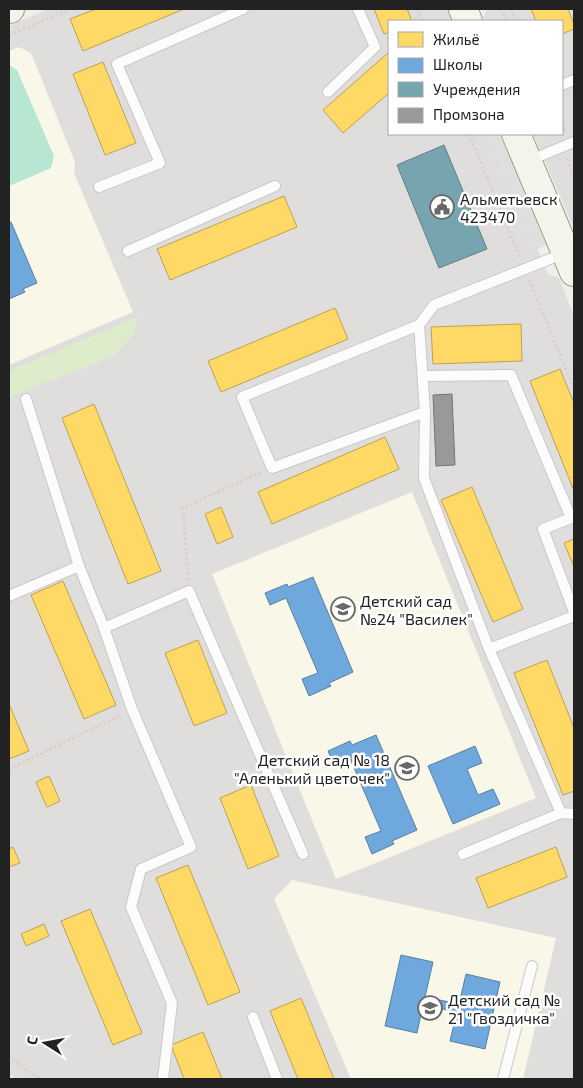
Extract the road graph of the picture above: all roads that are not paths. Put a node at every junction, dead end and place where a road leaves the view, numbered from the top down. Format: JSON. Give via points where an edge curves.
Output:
{"nodes":[{"id":1,"x":243,"y":9,"type":"edge"},
{"id":2,"x":358,"y":9,"type":"edge"},
{"id":3,"x":225,"y":12,"type":"edge"},
{"id":4,"x":328,"y":92,"type":"dead end"},
{"id":5,"x":516,"y":135,"type":"edge"},
{"id":6,"x":574,"y":142,"type":"edge"},
{"id":7,"x":528,"y":161,"type":"junction"},
{"id":8,"x":275,"y":186,"type":"dead end"},
{"id":9,"x":100,"y":187,"type":"dead end"},
{"id":10,"x":128,"y":251,"type":"dead end"},
{"id":11,"x":570,"y":262,"type":"edge"},
{"id":12,"x":419,"y":325,"type":"junction"},
{"id":13,"x":423,"y":376,"type":"junction"},
{"id":14,"x":26,"y":399,"type":"dead end"},
{"id":15,"x":425,"y":412,"type":"junction"},
{"id":16,"x":573,"y":517,"type":"edge"},
{"id":17,"x":79,"y":566,"type":"junction"},
{"id":18,"x":9,"y":596,"type":"edge"},
{"id":19,"x":574,"y":612,"type":"edge"},
{"id":20,"x":574,"y":616,"type":"edge"},
{"id":21,"x":104,"y":628,"type":"junction"},
{"id":22,"x":489,"y":649,"type":"junction"},
{"id":23,"x":561,"y":813,"type":"junction"},
{"id":24,"x":574,"y":814,"type":"edge"},
{"id":25,"x":302,"y":854,"type":"dead end"},
{"id":26,"x":463,"y":854,"type":"dead end"},
{"id":27,"x":532,"y":966,"type":"dead end"},
{"id":28,"x":253,"y":1017,"type":"dead end"},
{"id":29,"x":163,"y":1079,"type":"edge"},
{"id":30,"x":277,"y":1079,"type":"edge"},
{"id":31,"x":503,"y":1079,"type":"edge"}],
"edges":[{"from":1,"to":3,"type":"lane"},
{"from":2,"to":4,"type":"lane","via":[[375,47]]},
{"from":3,"to":9,"type":"lane","via":[[117,64],[160,163]]},
{"from":5,"to":7,"type":"main road"},
{"from":6,"to":7,"type":"lane"},
{"from":7,"to":11,"type":"main road"},
{"from":8,"to":10,"type":"lane"},
{"from":11,"to":12,"type":"lane","via":[[434,305]]},
{"from":12,"to":13,"type":"lane"},
{"from":12,"to":15,"type":"lane","via":[[242,397],[272,468]]},
{"from":13,"to":15,"type":"lane"},
{"from":13,"to":16,"type":"lane","via":[[511,375]]},
{"from":14,"to":17,"type":"lane"},
{"from":15,"to":22,"type":"lane","via":[[424,478]]},
{"from":16,"to":19,"type":"lane","via":[[542,530]]},
{"from":17,"to":18,"type":"lane"},
{"from":17,"to":21,"type":"lane"},
{"from":20,"to":22,"type":"lane"},
{"from":21,"to":25,"type":"lane","via":[[189,591]]},
{"from":21,"to":29,"type":"lane","via":[[132,710],[191,847],[141,868],[131,907],[172,1003]]},
{"from":22,"to":23,"type":"lane"},
{"from":23,"to":24,"type":"lane"},
{"from":23,"to":26,"type":"lane"},
{"from":27,"to":31,"type":"lane"},
{"from":28,"to":30,"type":"lane"}]}
